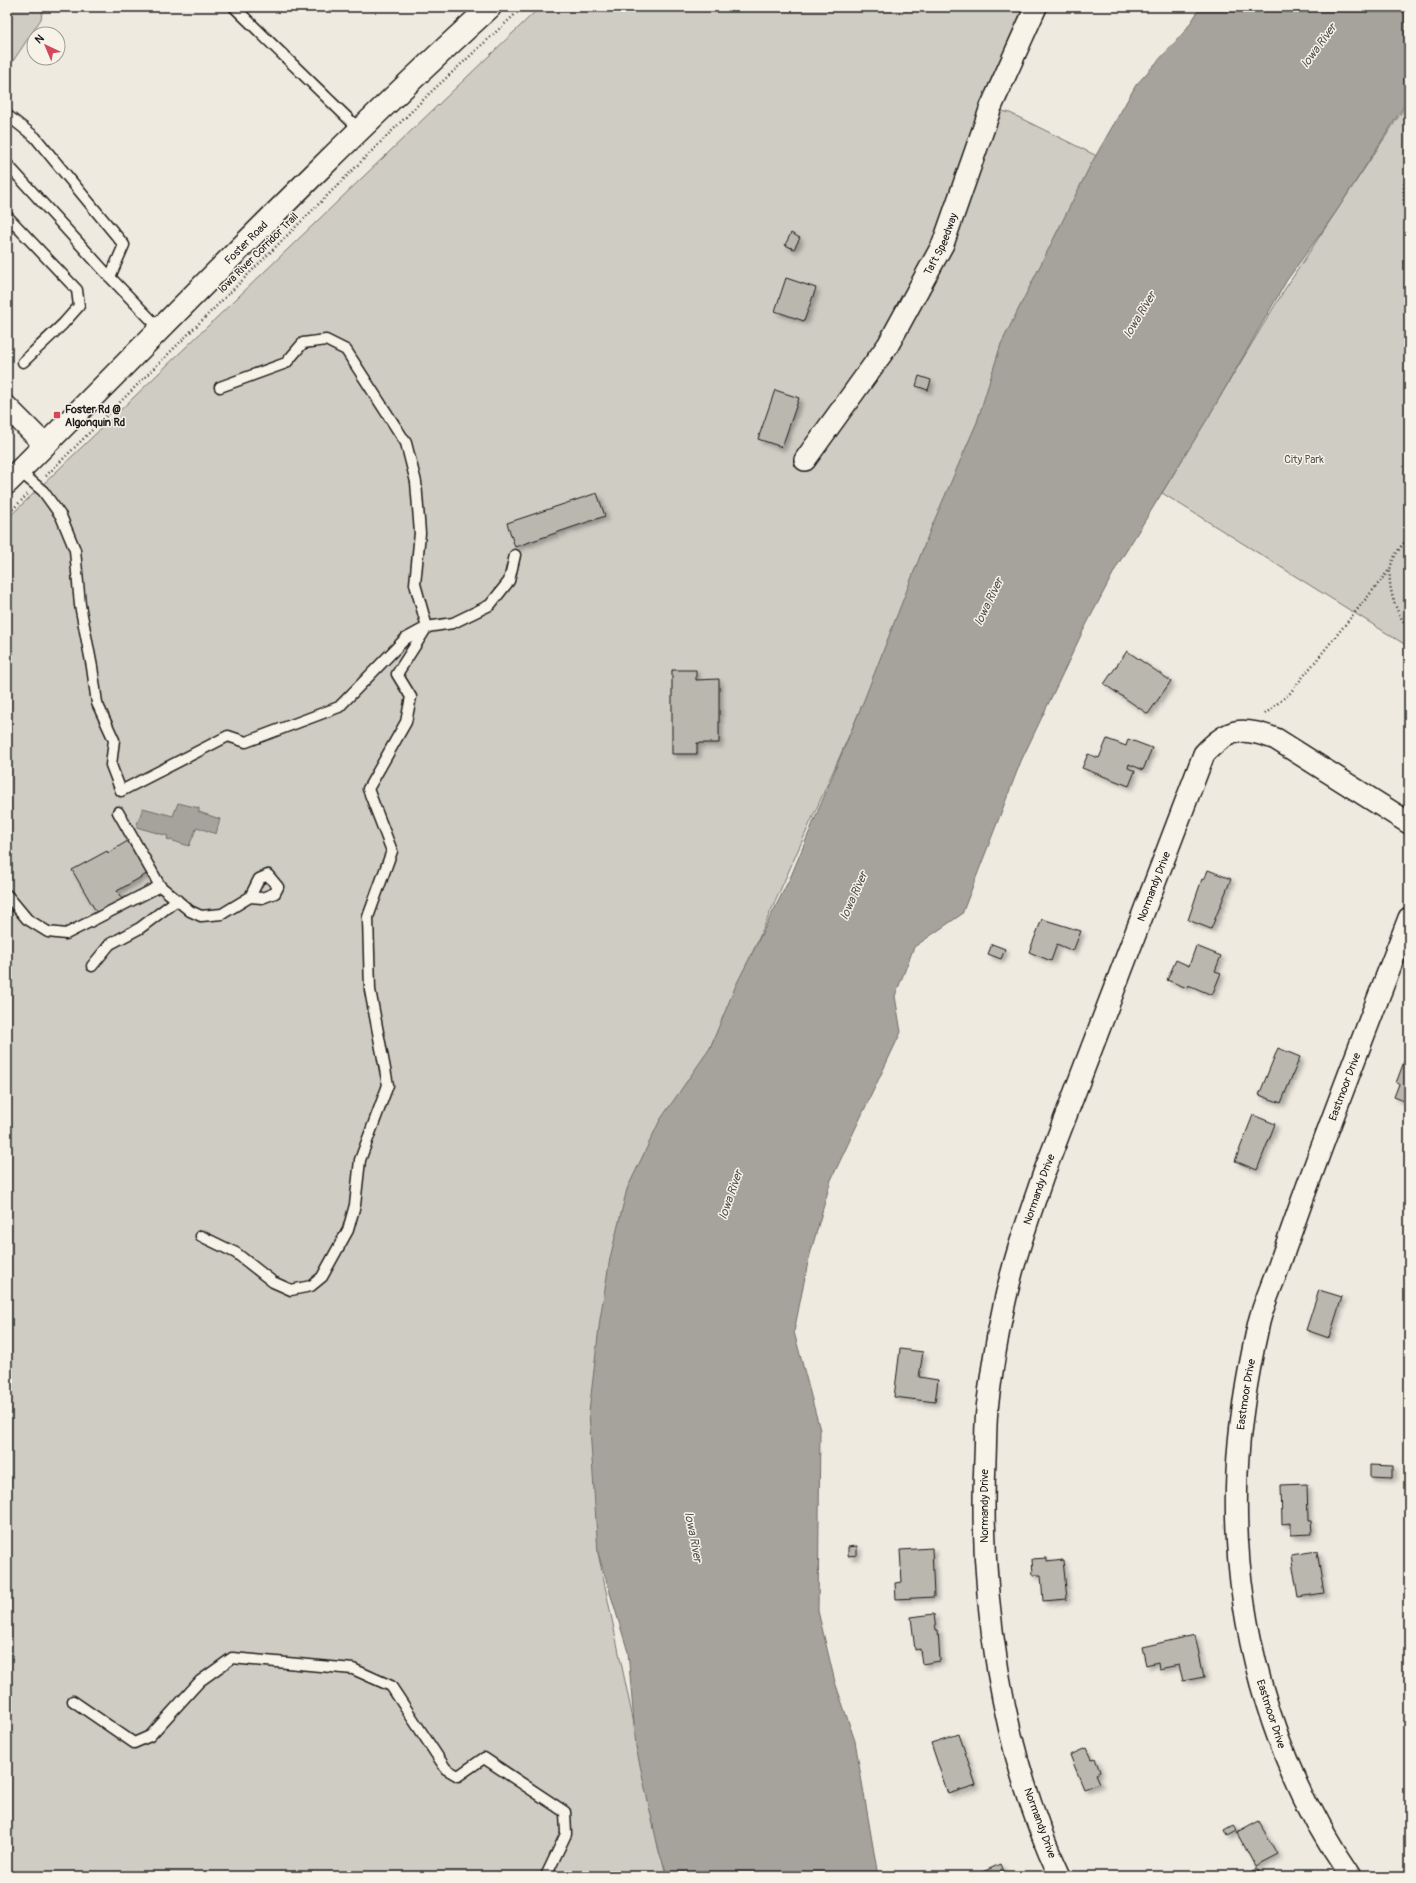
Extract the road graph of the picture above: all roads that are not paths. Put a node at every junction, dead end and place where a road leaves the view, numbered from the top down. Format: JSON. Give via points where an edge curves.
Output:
{"nodes":[{"id":1,"x":234,"y":7,"type":"edge"},
{"id":2,"x":490,"y":7,"type":"edge"},
{"id":3,"x":1036,"y":7,"type":"edge"},
{"id":4,"x":7,"y":115,"type":"edge"},
{"id":5,"x":360,"y":130,"type":"junction"},
{"id":6,"x":7,"y":164,"type":"edge"},
{"id":7,"x":7,"y":216,"type":"edge"},
{"id":8,"x":110,"y":278,"type":"junction"},
{"id":9,"x":160,"y":329,"type":"junction"},
{"id":10,"x":23,"y":362,"type":"dead end"},
{"id":11,"x":220,"y":387,"type":"dead end"},
{"id":12,"x":7,"y":408,"type":"edge"},
{"id":13,"x":45,"y":445,"type":"junction"},
{"id":14,"x":805,"y":460,"type":"dead end"},
{"id":15,"x":13,"y":477,"type":"edge"},
{"id":16,"x":515,"y":555,"type":"dead end"},
{"id":17,"x":427,"y":627,"type":"junction"},
{"id":18,"x":118,"y":812,"type":"dead end"},
{"id":19,"x":1409,"y":823,"type":"edge"},
{"id":20,"x":160,"y":886,"type":"junction"},
{"id":21,"x":7,"y":895,"type":"edge"},
{"id":22,"x":250,"y":897,"type":"dead end"},
{"id":23,"x":177,"y":900,"type":"junction"},
{"id":24,"x":1409,"y":918,"type":"edge"},
{"id":25,"x":92,"y":966,"type":"dead end"},
{"id":26,"x":201,"y":1236,"type":"dead end"},
{"id":27,"x":73,"y":1701,"type":"dead end"},
{"id":28,"x":546,"y":1876,"type":"edge"},
{"id":29,"x":1060,"y":1876,"type":"edge"},
{"id":30,"x":1350,"y":1876,"type":"edge"}],
"edges":[{"from":1,"to":5,"type":"lane"},
{"from":2,"to":5,"type":"street","name":"Foster Road"},
{"from":3,"to":14,"type":"street","name":"Taft Speedway","via":[[991,107],[944,244],[888,345]]},
{"from":4,"to":8,"type":"lane","via":[[35,137],[124,245]]},
{"from":5,"to":9,"type":"street","name":"Foster Road"},
{"from":6,"to":8,"type":"lane"},
{"from":7,"to":10,"type":"lane","via":[[77,290],[79,306]]},
{"from":8,"to":9,"type":"lane"},
{"from":9,"to":13,"type":"street","name":"Foster Road"},
{"from":11,"to":17,"type":"lane","via":[[286,362],[303,343],[326,340],[346,350],[406,443],[416,482],[420,533],[415,584]]},
{"from":12,"to":13,"type":"street"},
{"from":13,"to":15,"type":"street","name":"Foster Road"},
{"from":15,"to":17,"type":"lane","via":[[37,485],[43,491],[61,516],[74,550],[80,605],[97,703],[114,740],[111,765],[121,791],[228,736],[246,742],[339,707],[405,639]]},
{"from":16,"to":17,"type":"lane","via":[[510,581],[490,605],[452,623]]},
{"from":17,"to":26,"type":"lane","via":[[397,674],[412,697],[406,722],[368,789],[392,851],[368,917],[370,990],[388,1085],[360,1160],[355,1205],[348,1230],[322,1277],[311,1286],[291,1290],[273,1282],[236,1253]]},
{"from":18,"to":20,"type":"lane"},
{"from":19,"to":29,"type":"street","name":"Normandy Drive","via":[[1276,739],[1258,732],[1242,731],[1217,740],[1204,754],[1026,1224],[1009,1280],[987,1402],[983,1493],[984,1557],[993,1636],[1013,1740],[1035,1813]]},
{"from":20,"to":21,"type":"lane","via":[[66,934],[48,932],[27,919]]},
{"from":20,"to":23,"type":"lane"},
{"from":22,"to":23,"type":"lane","via":[[222,914],[201,916]]},
{"from":23,"to":25,"type":"lane","via":[[140,928],[110,944]]},
{"from":24,"to":30,"type":"street","name":"Eastmoor Drive","via":[[1323,1143],[1260,1319],[1241,1425],[1237,1471],[1236,1517],[1242,1593],[1253,1653],[1265,1698],[1279,1741],[1297,1783],[1318,1824]]},
{"from":27,"to":28,"type":"lane","via":[[134,1744],[150,1736],[200,1682],[232,1658],[353,1669],[391,1686],[446,1769],[458,1776],[484,1758],[566,1812],[566,1834]]}]}
